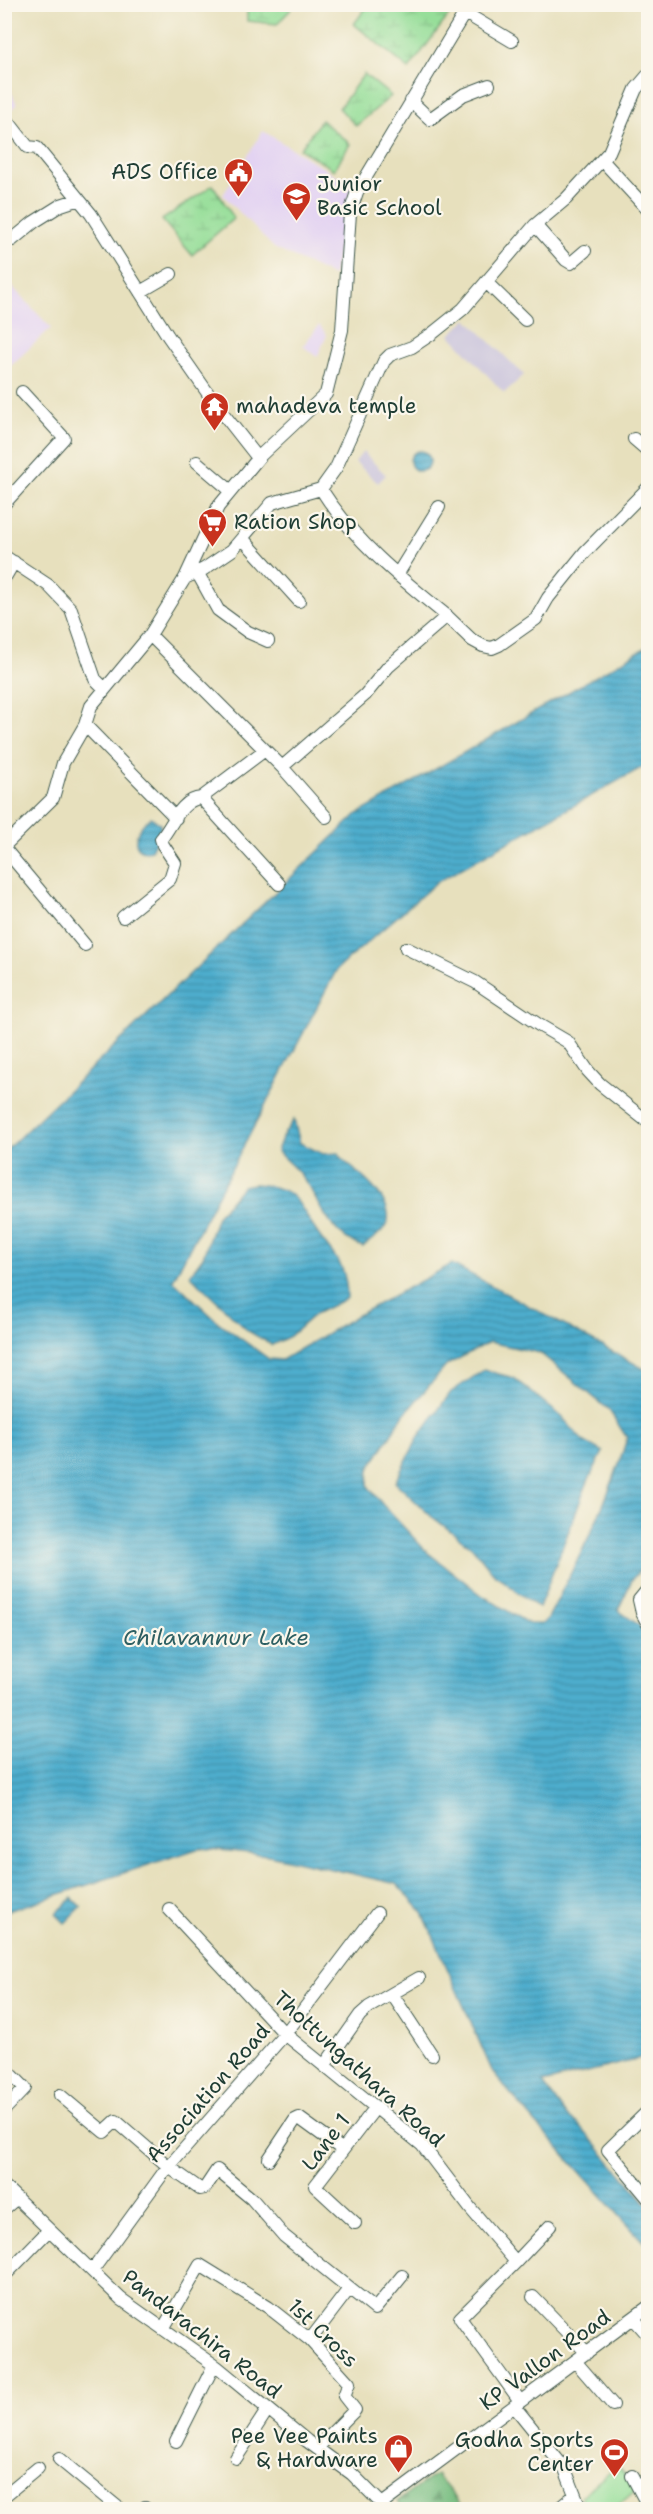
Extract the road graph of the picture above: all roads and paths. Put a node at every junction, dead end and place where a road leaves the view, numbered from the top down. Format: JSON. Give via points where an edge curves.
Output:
{"nodes":[{"id":1,"x":450,"y":4,"type":"edge"},
{"id":2,"x":467,"y":9,"type":"edge"},
{"id":3,"x":512,"y":41,"type":"dead end"},
{"id":4,"x":648,"y":75,"type":"edge"},
{"id":5,"x":489,"y":85,"type":"dead end"},
{"id":6,"x":411,"y":101,"type":"junction"},
{"id":7,"x":4,"y":116,"type":"edge"},
{"id":8,"x":602,"y":160,"type":"junction"},
{"id":9,"x":79,"y":199,"type":"junction"},
{"id":10,"x":648,"y":210,"type":"edge"},
{"id":11,"x":535,"y":225,"type":"junction"},
{"id":12,"x":4,"y":240,"type":"edge"},
{"id":13,"x":585,"y":251,"type":"dead end"},
{"id":14,"x":171,"y":274,"type":"dead end"},
{"id":15,"x":486,"y":282,"type":"junction"},
{"id":16,"x":141,"y":292,"type":"junction"},
{"id":17,"x":525,"y":320,"type":"dead end"},
{"id":18,"x":22,"y":392,"type":"dead end"},
{"id":19,"x":634,"y":439,"type":"dead end"},
{"id":20,"x":648,"y":452,"type":"edge"},
{"id":21,"x":258,"y":458,"type":"junction"},
{"id":22,"x":197,"y":462,"type":"dead end"},
{"id":23,"x":648,"y":488,"type":"edge"},
{"id":24,"x":321,"y":489,"type":"junction"},
{"id":25,"x":231,"y":491,"type":"junction"},
{"id":26,"x":4,"y":504,"type":"edge"},
{"id":27,"x":439,"y":507,"type":"dead end"},
{"id":28,"x":243,"y":538,"type":"junction"},
{"id":29,"x":9,"y":559,"type":"edge"},
{"id":30,"x":191,"y":575,"type":"junction"},
{"id":31,"x":397,"y":575,"type":"junction"},
{"id":32,"x":4,"y":579,"type":"edge"},
{"id":33,"x":300,"y":601,"type":"dead end"},
{"id":34,"x":447,"y":616,"type":"junction"},
{"id":35,"x":150,"y":635,"type":"junction"},
{"id":36,"x":268,"y":641,"type":"dead end"},
{"id":37,"x":105,"y":689,"type":"junction"},
{"id":38,"x":85,"y":725,"type":"junction"},
{"id":39,"x":265,"y":750,"type":"junction"},
{"id":40,"x":282,"y":767,"type":"junction"},
{"id":41,"x":201,"y":798,"type":"junction"},
{"id":42,"x":326,"y":817,"type":"dead end"},
{"id":43,"x":176,"y":818,"type":"junction"},
{"id":44,"x":4,"y":847,"type":"edge"},
{"id":45,"x":279,"y":884,"type":"dead end"},
{"id":46,"x":123,"y":917,"type":"dead end"},
{"id":47,"x":85,"y":945,"type":"dead end"},
{"id":48,"x":406,"y":948,"type":"dead end"},
{"id":49,"x":648,"y":1122,"type":"edge"},
{"id":50,"x":648,"y":1588,"type":"edge"},
{"id":51,"x":648,"y":1624,"type":"edge"},
{"id":52,"x":169,"y":1909,"type":"dead end"},
{"id":53,"x":377,"y":1913,"type":"dead end"},
{"id":54,"x":419,"y":1978,"type":"dead end"},
{"id":55,"x":392,"y":1994,"type":"junction"},
{"id":56,"x":285,"y":2034,"type":"junction"},
{"id":57,"x":432,"y":2055,"type":"dead end"},
{"id":58,"x":4,"y":2067,"type":"edge"},
{"id":59,"x":324,"y":2067,"type":"junction"},
{"id":60,"x":60,"y":2095,"type":"dead end"},
{"id":61,"x":376,"y":2107,"type":"junction"},
{"id":62,"x":4,"y":2110,"type":"edge"},
{"id":63,"x":648,"y":2110,"type":"edge"},
{"id":64,"x":343,"y":2151,"type":"junction"},
{"id":65,"x":269,"y":2159,"type":"dead end"},
{"id":66,"x":169,"y":2167,"type":"junction"},
{"id":67,"x":4,"y":2186,"type":"edge"},
{"id":68,"x":646,"y":2190,"type":"edge"},
{"id":69,"x":17,"y":2198,"type":"junction"},
{"id":70,"x":4,"y":2209,"type":"edge"},
{"id":71,"x":355,"y":2223,"type":"dead end"},
{"id":72,"x":550,"y":2226,"type":"dead end"},
{"id":73,"x":49,"y":2230,"type":"junction"},
{"id":74,"x":516,"y":2262,"type":"junction"},
{"id":75,"x":92,"y":2271,"type":"junction"},
{"id":76,"x":9,"y":2272,"type":"dead end"},
{"id":77,"x":402,"y":2276,"type":"dead end"},
{"id":78,"x":349,"y":2289,"type":"junction"},
{"id":79,"x":533,"y":2296,"type":"dead end"},
{"id":80,"x":648,"y":2307,"type":"edge"},
{"id":81,"x":634,"y":2319,"type":"junction"},
{"id":82,"x":163,"y":2329,"type":"junction"},
{"id":83,"x":648,"y":2335,"type":"edge"},
{"id":84,"x":310,"y":2340,"type":"junction"},
{"id":85,"x":586,"y":2353,"type":"junction"},
{"id":86,"x":575,"y":2361,"type":"junction"},
{"id":87,"x":214,"y":2365,"type":"junction"},
{"id":88,"x":517,"y":2403,"type":"junction"},
{"id":89,"x":613,"y":2405,"type":"dead end"},
{"id":90,"x":268,"y":2409,"type":"junction"},
{"id":91,"x":176,"y":2441,"type":"dead end"},
{"id":92,"x":317,"y":2448,"type":"junction"},
{"id":93,"x":236,"y":2458,"type":"dead end"},
{"id":94,"x":59,"y":2459,"type":"dead end"},
{"id":95,"x":38,"y":2468,"type":"dead end"},
{"id":96,"x":632,"y":2476,"type":"dead end"},
{"id":97,"x":4,"y":2496,"type":"edge"},
{"id":98,"x":574,"y":2496,"type":"junction"},
{"id":99,"x":381,"y":2507,"type":"edge"},
{"id":100,"x":121,"y":2510,"type":"edge"},
{"id":101,"x":557,"y":2510,"type":"edge"},
{"id":102,"x":581,"y":2510,"type":"edge"},
{"id":103,"x":645,"y":2510,"type":"edge"}],
"edges":[{"from":1,"to":2,"type":"street"},
{"from":2,"to":3,"type":"street"},
{"from":2,"to":6,"type":"street"},
{"from":4,"to":8,"type":"street","via":[[636,89]]},
{"from":5,"to":6,"type":"street","via":[[463,95],[430,119]]},
{"from":6,"to":21,"type":"street","via":[[357,192],[350,213],[342,330],[326,394]]},
{"from":7,"to":9,"type":"street","via":[[28,147],[37,148]]},
{"from":8,"to":10,"type":"street"},
{"from":8,"to":11,"type":"street"},
{"from":9,"to":12,"type":"street","via":[[61,204],[12,240]]},
{"from":9,"to":16,"type":"street"},
{"from":11,"to":13,"type":"street","via":[[571,263]]},
{"from":11,"to":15,"type":"street"},
{"from":14,"to":16,"type":"street"},
{"from":15,"to":17,"type":"street"},
{"from":15,"to":24,"type":"street","via":[[463,309],[433,333],[384,361],[336,468]]},
{"from":16,"to":21,"type":"street","via":[[214,402]]},
{"from":18,"to":26,"type":"street","via":[[64,438]]},
{"from":19,"to":20,"type":"street"},
{"from":21,"to":25,"type":"street"},
{"from":22,"to":25,"type":"street"},
{"from":23,"to":34,"type":"street","via":[[585,552],[536,618],[499,645],[492,648],[472,640]]},
{"from":24,"to":28,"type":"street","via":[[272,503]]},
{"from":24,"to":31,"type":"street","via":[[338,516]]},
{"from":25,"to":30,"type":"street","via":[[211,520]]},
{"from":27,"to":31,"type":"street"},
{"from":28,"to":30,"type":"street","via":[[232,550]]},
{"from":28,"to":33,"type":"street"},
{"from":29,"to":32,"type":"street"},
{"from":29,"to":37,"type":"street","via":[[48,585],[71,609],[95,679]]},
{"from":30,"to":35,"type":"street"},
{"from":30,"to":36,"type":"street","via":[[218,610]]},
{"from":31,"to":34,"type":"street"},
{"from":34,"to":40,"type":"street"},
{"from":35,"to":37,"type":"street"},
{"from":35,"to":39,"type":"street"},
{"from":37,"to":38,"type":"street","via":[[91,706]]},
{"from":38,"to":43,"type":"street"},
{"from":38,"to":44,"type":"street","via":[[63,763],[53,798]]},
{"from":39,"to":40,"type":"street"},
{"from":39,"to":41,"type":"street"},
{"from":40,"to":42,"type":"street"},
{"from":41,"to":43,"type":"street","via":[[195,798]]},
{"from":41,"to":45,"type":"street"},
{"from":43,"to":46,"type":"street","via":[[161,839],[175,863],[171,879]]},
{"from":44,"to":47,"type":"street"},
{"from":48,"to":49,"type":"street","via":[[476,982],[568,1042],[600,1084]]},
{"from":50,"to":51,"type":"street","via":[[639,1600]]},
{"from":52,"to":56,"type":"street","name":"Thottungathara Road"},
{"from":53,"to":56,"type":"street","name":"Association Road"},
{"from":54,"to":55,"type":"street"},
{"from":55,"to":57,"type":"street"},
{"from":55,"to":59,"type":"street","via":[[360,2015]]},
{"from":56,"to":59,"type":"street","name":"Thottungathara Road"},
{"from":56,"to":66,"type":"street","name":"Association Road"},
{"from":58,"to":62,"type":"street","via":[[25,2088]]},
{"from":59,"to":61,"type":"street","name":"Thottungathara Road"},
{"from":60,"to":66,"type":"street","via":[[104,2132],[116,2121]]},
{"from":61,"to":64,"type":"street","name":"Lane 1"},
{"from":61,"to":74,"type":"street","name":"Thottungathara Road","via":[[422,2145]]},
{"from":63,"to":68,"type":"street","via":[[608,2150]]},
{"from":64,"to":65,"type":"street","via":[[299,2118]]},
{"from":64,"to":71,"type":"street","name":"Lane 1","via":[[315,2186]]},
{"from":66,"to":75,"type":"street","name":"Association Road"},
{"from":66,"to":78,"type":"street","via":[[200,2189],[205,2188],[217,2170],[252,2199],[284,2236]]},
{"from":67,"to":69,"type":"street","name":"Pandarachira Road"},
{"from":69,"to":70,"type":"street"},
{"from":69,"to":73,"type":"street","name":"Pandarachira Road"},
{"from":72,"to":74,"type":"street"},
{"from":73,"to":75,"type":"street","name":"Pandarachira Road"},
{"from":73,"to":76,"type":"street"},
{"from":74,"to":88,"type":"street","via":[[460,2318]]},
{"from":75,"to":82,"type":"street","name":"Pandarachira Road","via":[[121,2299]]},
{"from":77,"to":78,"type":"street","via":[[375,2309]]},
{"from":78,"to":84,"type":"street"},
{"from":79,"to":85,"type":"street"},
{"from":80,"to":81,"type":"street","name":"KP Vallon Road"},
{"from":81,"to":83,"type":"street"},
{"from":81,"to":85,"type":"street","name":"KP Vallon Road"},
{"from":82,"to":84,"type":"street","name":"1st Cross","via":[[200,2265],[268,2307]]},
{"from":82,"to":87,"type":"street","name":"Pandarachira Road"},
{"from":84,"to":92,"type":"street","name":"1st Cross","via":[[349,2383],[344,2396],[355,2410]]},
{"from":85,"to":86,"type":"street","name":"KP Vallon Road"},
{"from":86,"to":88,"type":"street","name":"KP Vallon Road"},
{"from":86,"to":89,"type":"street"},
{"from":87,"to":90,"type":"street","name":"Pandarachira Road"},
{"from":87,"to":91,"type":"street"},
{"from":88,"to":98,"type":"street","via":[[565,2469]]},
{"from":88,"to":99,"type":"street","name":"KP Vallon Road"},
{"from":90,"to":92,"type":"street","name":"Pandarachira Road"},
{"from":90,"to":93,"type":"street"},
{"from":92,"to":99,"type":"street","name":"Pandarachira Road","via":[[352,2474]]},
{"from":94,"to":100,"type":"street"},
{"from":95,"to":97,"type":"street"},
{"from":96,"to":103,"type":"street","via":[[646,2500]]},
{"from":98,"to":101,"type":"street"},
{"from":98,"to":102,"type":"street"}]}
